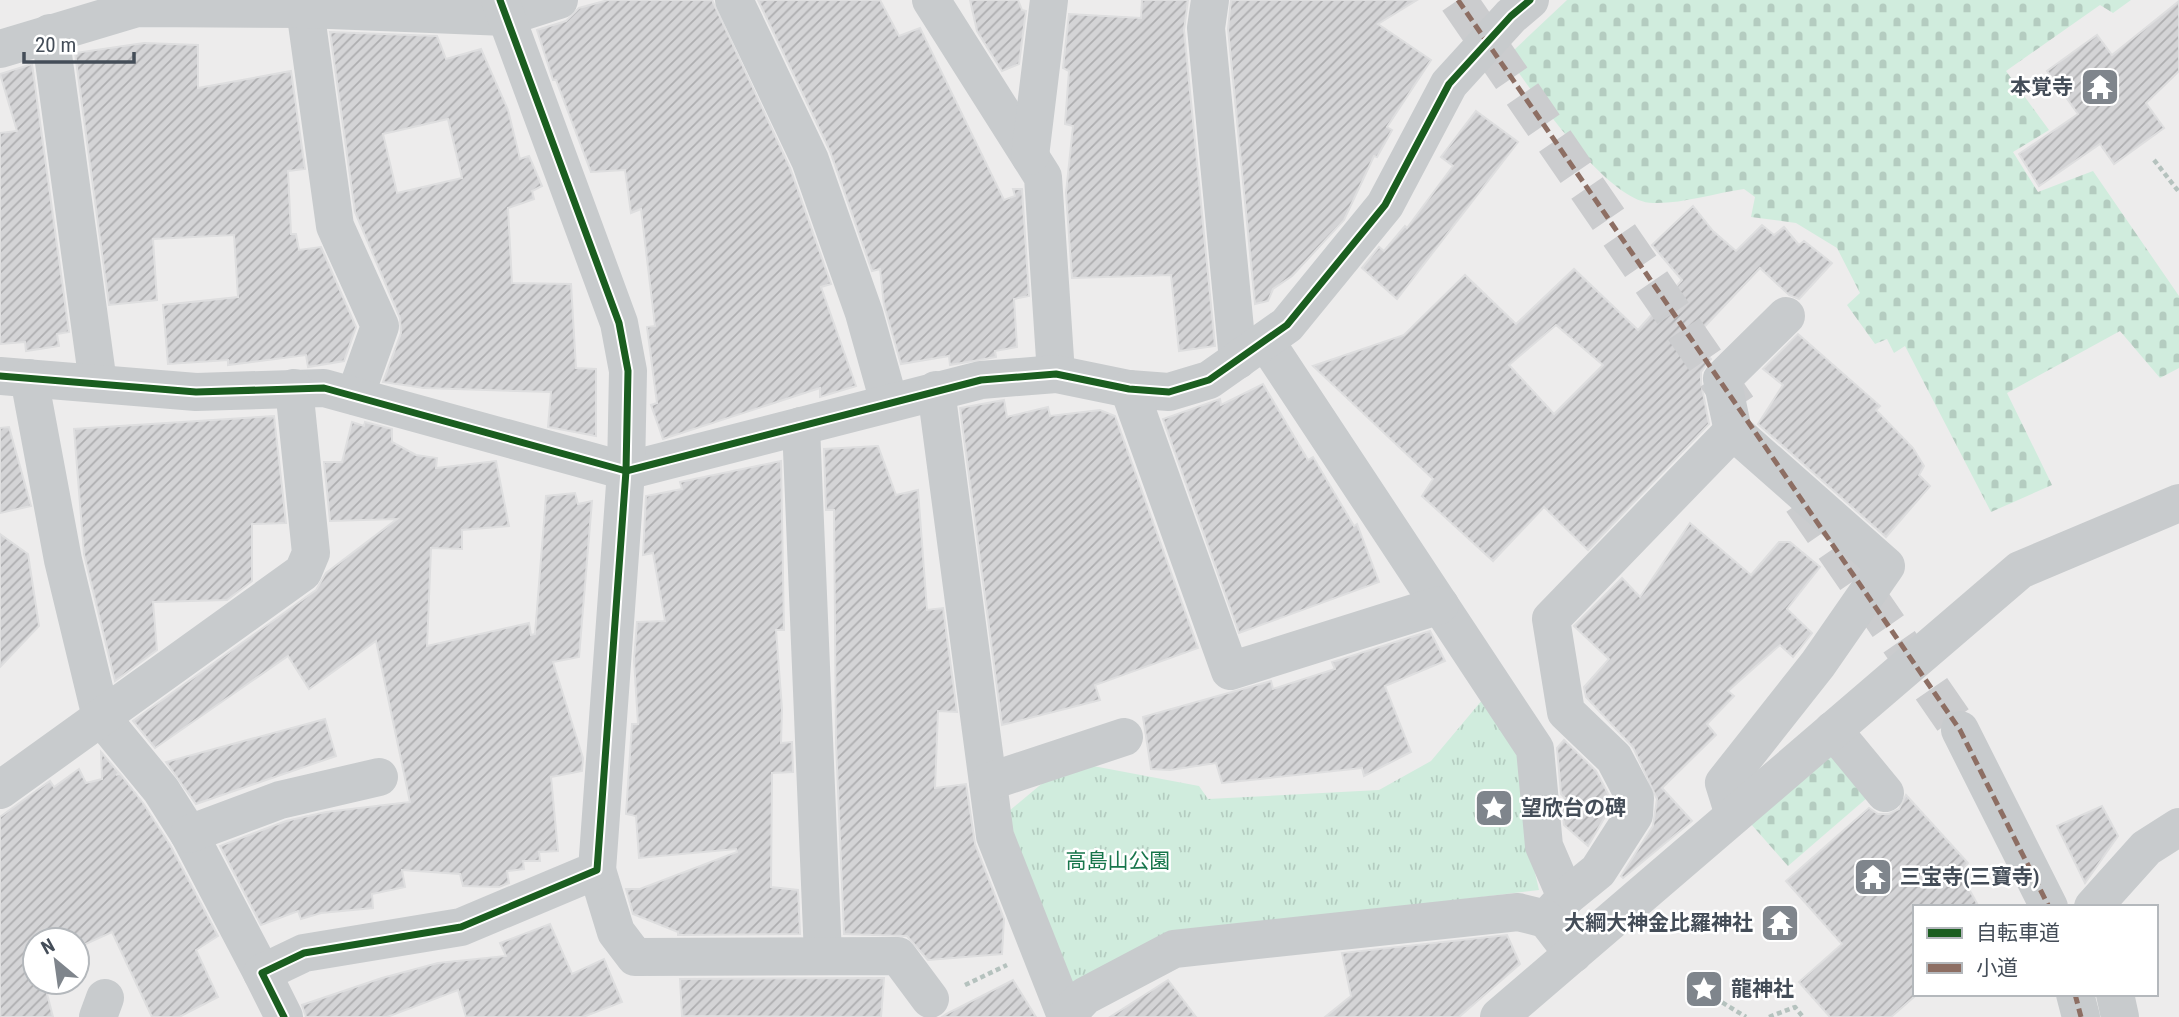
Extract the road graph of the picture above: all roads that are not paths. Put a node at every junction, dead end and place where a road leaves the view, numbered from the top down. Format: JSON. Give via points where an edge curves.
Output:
{"nodes":[{"id":1,"x":559,"y":0,"type":"edge"},
{"id":2,"x":734,"y":0,"type":"edge"},
{"id":3,"x":931,"y":0,"type":"edge"},
{"id":4,"x":1049,"y":0,"type":"edge"},
{"id":5,"x":1210,"y":0,"type":"edge"},
{"id":6,"x":1530,"y":0,"type":"edge"},
{"id":7,"x":222,"y":4,"type":"edge"},
{"id":8,"x":503,"y":8,"type":"edge"},
{"id":9,"x":305,"y":9,"type":"junction"},
{"id":10,"x":50,"y":33,"type":"junction"},
{"id":11,"x":0,"y":49,"type":"edge"},
{"id":12,"x":1030,"y":156,"type":"junction"},
{"id":13,"x":1786,"y":316,"type":"dead end"},
{"id":14,"x":1252,"y":351,"type":"junction"},
{"id":15,"x":1056,"y":374,"type":"junction"},
{"id":16,"x":15,"y":377,"type":"edge"},
{"id":17,"x":98,"y":383,"type":"junction"},
{"id":18,"x":294,"y":388,"type":"junction"},
{"id":19,"x":1129,"y":389,"type":"junction"},
{"id":20,"x":936,"y":390,"type":"junction"},
{"id":21,"x":355,"y":396,"type":"junction"},
{"id":22,"x":889,"y":402,"type":"junction"},
{"id":23,"x":801,"y":426,"type":"junction"},
{"id":24,"x":1733,"y":431,"type":"junction"},
{"id":25,"x":626,"y":471,"type":"junction"},
{"id":26,"x":2179,"y":503,"type":"edge"},
{"id":27,"x":1440,"y":605,"type":"junction"},
{"id":28,"x":101,"y":717,"type":"junction"},
{"id":29,"x":1548,"y":723,"type":"junction"},
{"id":30,"x":1833,"y":730,"type":"junction"},
{"id":31,"x":1960,"y":730,"type":"tunnel mouth"},
{"id":32,"x":1124,"y":737,"type":"dead end"},
{"id":33,"x":379,"y":777,"type":"dead end"},
{"id":34,"x":988,"y":782,"type":"junction"},
{"id":35,"x":0,"y":790,"type":"edge"},
{"id":36,"x":1885,"y":793,"type":"dead end"},
{"id":37,"x":1734,"y":815,"type":"junction"},
{"id":38,"x":2179,"y":827,"type":"edge"},
{"id":39,"x":189,"y":834,"type":"junction"},
{"id":40,"x":597,"y":870,"type":"junction"},
{"id":41,"x":2048,"y":905,"type":"edge"},
{"id":42,"x":2095,"y":905,"type":"edge"},
{"id":43,"x":1556,"y":908,"type":"junction"},
{"id":44,"x":1573,"y":954,"type":"junction"},
{"id":45,"x":823,"y":956,"type":"junction"},
{"id":46,"x":262,"y":972,"type":"junction"},
{"id":47,"x":2076,"y":996,"type":"edge"},
{"id":48,"x":2115,"y":996,"type":"edge"},
{"id":49,"x":930,"y":999,"type":"road end"},
{"id":50,"x":284,"y":1017,"type":"edge"},
{"id":51,"x":1065,"y":1017,"type":"edge"},
{"id":52,"x":1499,"y":1017,"type":"edge"},
{"id":53,"x":2081,"y":1017,"type":"edge"},
{"id":54,"x":2120,"y":1017,"type":"edge"}],
"edges":[{"from":1,"to":8,"type":"street"},
{"from":2,"to":22,"type":"street","via":[[810,160],[864,313]]},
{"from":3,"to":12,"type":"street"},
{"from":4,"to":12,"type":"street"},
{"from":5,"to":14,"type":"street","via":[[1206,28]]},
{"from":6,"to":14,"type":"street","via":[[1449,84],[1385,205],[1287,325]]},
{"from":7,"to":9,"type":"street"},
{"from":7,"to":10,"type":"street","via":[[137,8]]},
{"from":8,"to":9,"type":"street"},
{"from":8,"to":25,"type":"street","via":[[619,323],[628,371]]},
{"from":9,"to":21,"type":"street","via":[[335,226],[380,326]]},
{"from":10,"to":11,"type":"street"},
{"from":10,"to":17,"type":"street"},
{"from":12,"to":15,"type":"street","via":[[1043,177]]},
{"from":13,"to":24,"type":"street","via":[[1722,379]]},
{"from":14,"to":19,"type":"street","via":[[1209,380],[1169,393]]},
{"from":14,"to":27,"type":"street"},
{"from":15,"to":19,"type":"street"},
{"from":15,"to":20,"type":"street","via":[[981,380]]},
{"from":16,"to":17,"type":"street"},
{"from":16,"to":28,"type":"street"},
{"from":17,"to":18,"type":"street","via":[[196,392]]},
{"from":18,"to":21,"type":"street","via":[[324,387]]},
{"from":18,"to":28,"type":"street","via":[[311,553],[303,572]]},
{"from":19,"to":27,"type":"street","via":[[1230,671]]},
{"from":20,"to":22,"type":"street"},
{"from":20,"to":34,"type":"street"},
{"from":21,"to":25,"type":"street"},
{"from":22,"to":23,"type":"street"},
{"from":23,"to":25,"type":"street"},
{"from":23,"to":45,"type":"street"},
{"from":24,"to":29,"type":"street","via":[[1551,619]]},
{"from":24,"to":37,"type":"street","via":[[1886,566],[1818,664],[1724,783]]},
{"from":25,"to":40,"type":"street"},
{"from":26,"to":30,"type":"street","via":[[2020,570]]},
{"from":27,"to":29,"type":"street"},
{"from":28,"to":35,"type":"street"},
{"from":28,"to":39,"type":"street","via":[[161,790]]},
{"from":29,"to":43,"type":"street","via":[[1535,749],[1544,846]]},
{"from":29,"to":43,"type":"street","via":[[1614,758],[1634,799],[1634,815],[1598,871]]},
{"from":30,"to":36,"type":"street"},
{"from":30,"to":37,"type":"street"},
{"from":31,"to":41,"type":"street"},
{"from":32,"to":34,"type":"street"},
{"from":33,"to":39,"type":"street","via":[[280,800]]},
{"from":34,"to":51,"type":"street","via":[[995,836]]},
{"from":37,"to":44,"type":"street"},
{"from":38,"to":42,"type":"street","via":[[2146,848]]},
{"from":39,"to":46,"type":"street"},
{"from":40,"to":45,"type":"street","via":[[617,932],[635,957]]},
{"from":40,"to":46,"type":"street","via":[[461,927],[304,953]]},
{"from":43,"to":44,"type":"street"},
{"from":43,"to":51,"type":"street","via":[[1174,948],[1085,996]]},
{"from":44,"to":52,"type":"street"},
{"from":45,"to":49,"type":"street","via":[[898,956]]},
{"from":46,"to":50,"type":"street"},
{"from":47,"to":53,"type":"street"},
{"from":48,"to":54,"type":"street"}]}
